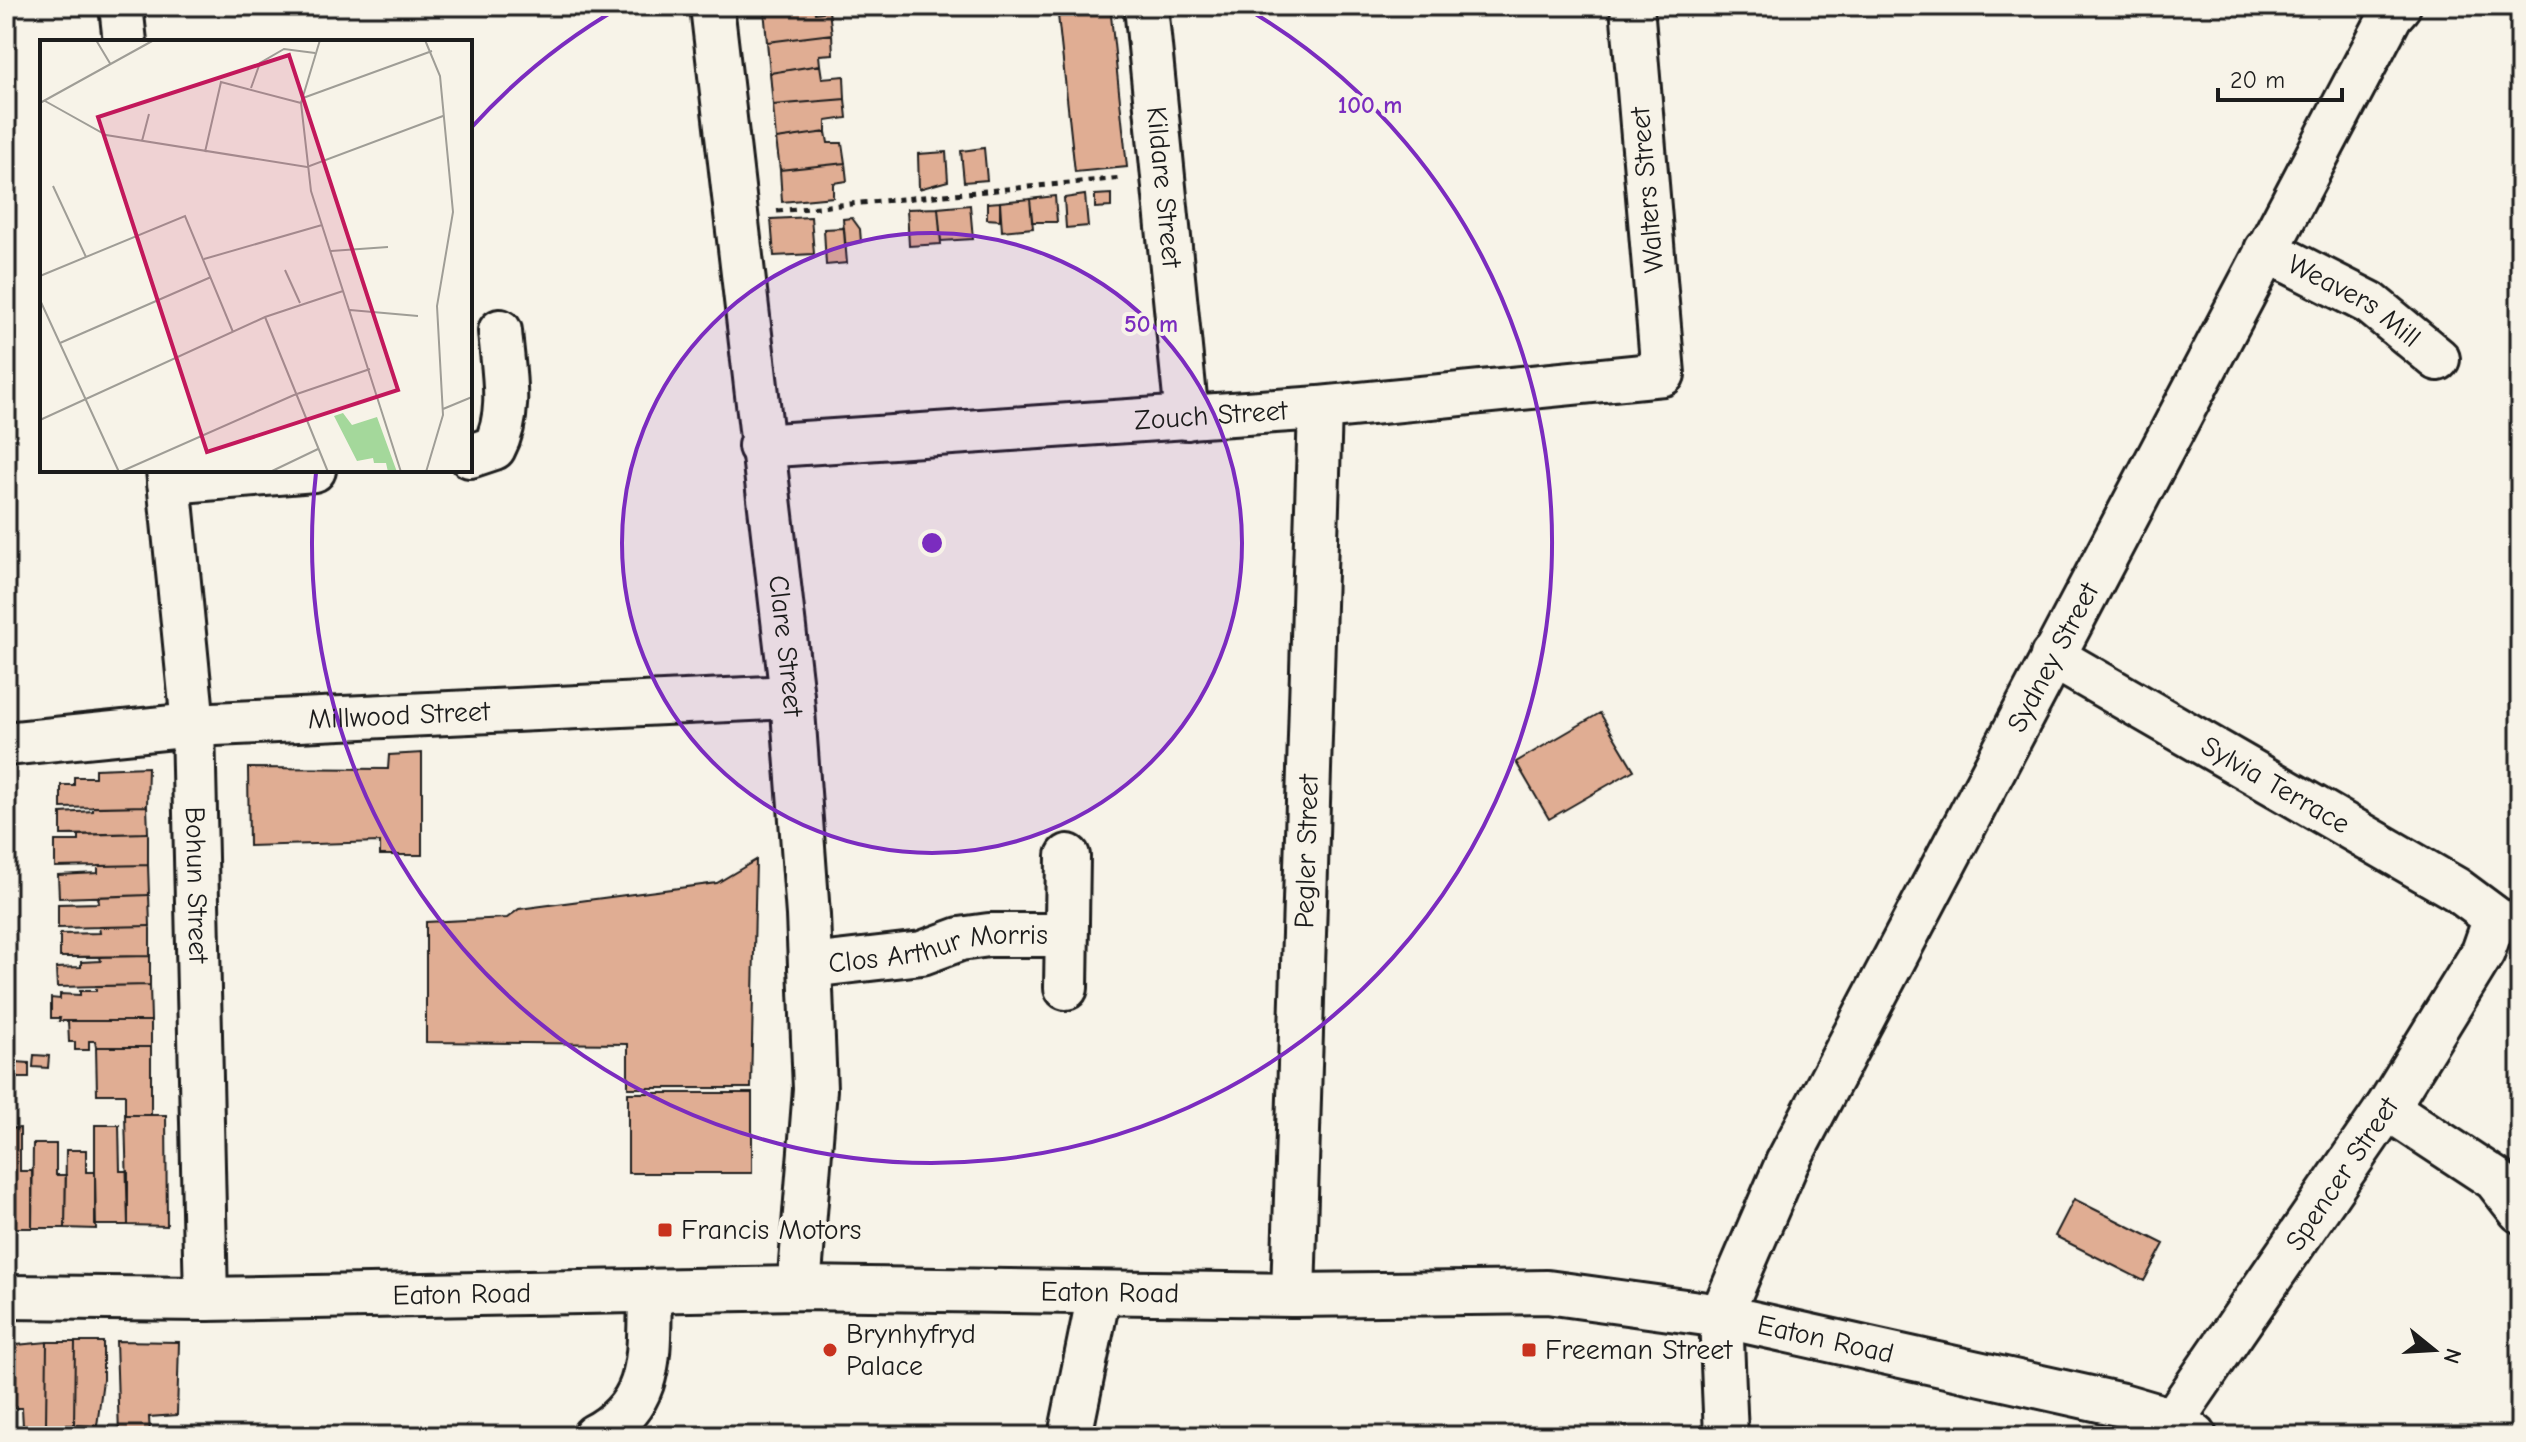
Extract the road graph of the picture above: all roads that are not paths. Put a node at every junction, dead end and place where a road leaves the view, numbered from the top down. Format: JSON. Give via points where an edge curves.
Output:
{"nodes":[{"id":1,"x":121,"y":6,"type":"edge"},
{"id":2,"x":712,"y":6,"type":"edge"},
{"id":3,"x":1146,"y":6,"type":"edge"},
{"id":4,"x":1632,"y":6,"type":"edge"},
{"id":5,"x":2399,"y":6,"type":"edge"},
{"id":6,"x":125,"y":40,"type":"edge"},
{"id":7,"x":2266,"y":250,"type":"junction"},
{"id":8,"x":500,"y":331,"type":"dead end"},
{"id":9,"x":2438,"y":359,"type":"dead end"},
{"id":10,"x":1663,"y":374,"type":"joint"},
{"id":11,"x":1320,"y":408,"type":"junction"},
{"id":12,"x":1187,"y":418,"type":"junction"},
{"id":13,"x":760,"y":446,"type":"junction"},
{"id":14,"x":472,"y":455,"type":"edge"},
{"id":15,"x":266,"y":472,"type":"edge"},
{"id":16,"x":169,"y":476,"type":"edge"},
{"id":17,"x":2052,"y":656,"type":"junction"},
{"id":18,"x":792,"y":697,"type":"junction"},
{"id":19,"x":193,"y":725,"type":"junction"},
{"id":20,"x":6,"y":744,"type":"edge"},
{"id":21,"x":1068,"y":856,"type":"dead end"},
{"id":22,"x":2495,"y":918,"type":"joint"},
{"id":23,"x":1066,"y":935,"type":"junction"},
{"id":24,"x":810,"y":966,"type":"junction"},
{"id":25,"x":1066,"y":988,"type":"dead end"},
{"id":26,"x":2387,"y":1108,"type":"junction"},
{"id":27,"x":2520,"y":1211,"type":"edge"},
{"id":28,"x":799,"y":1288,"type":"junction"},
{"id":29,"x":650,"y":1292,"type":"junction"},
{"id":30,"x":1099,"y":1294,"type":"junction"},
{"id":31,"x":1293,"y":1295,"type":"junction"},
{"id":32,"x":6,"y":1297,"type":"edge"},
{"id":33,"x":206,"y":1299,"type":"junction"},
{"id":34,"x":1721,"y":1316,"type":"junction"},
{"id":35,"x":2184,"y":1428,"type":"edge"},
{"id":36,"x":594,"y":1436,"type":"edge"},
{"id":37,"x":1070,"y":1436,"type":"edge"},
{"id":38,"x":1726,"y":1436,"type":"edge"}],
"edges":[{"from":1,"to":6,"type":"street"},
{"from":2,"to":13,"type":"street","name":"Clare Street"},
{"from":3,"to":12,"type":"street","name":"Kildare Street"},
{"from":4,"to":10,"type":"street","name":"Walters Street"},
{"from":5,"to":7,"type":"street","name":"Sydney Street"},
{"from":7,"to":9,"type":"street","name":"Weavers Mill","via":[[2370,303]]},
{"from":7,"to":17,"type":"street","name":"Sydney Street"},
{"from":8,"to":14,"type":"street","via":[[503,431],[494,448]]},
{"from":10,"to":11,"type":"street","name":"Zouch Street"},
{"from":11,"to":12,"type":"street","name":"Zouch Street"},
{"from":11,"to":31,"type":"street","name":"Pegler Street"},
{"from":12,"to":13,"type":"street","name":"Zouch Street"},
{"from":13,"to":18,"type":"street","name":"Clare Street"},
{"from":15,"to":16,"type":"street"},
{"from":16,"to":19,"type":"street","name":"Bohun Street"},
{"from":17,"to":22,"type":"street","name":"Sylvia Terrace","via":[[2456,889]]},
{"from":17,"to":34,"type":"street","name":"Sydney Street","via":[[1787,1163]]},
{"from":18,"to":19,"type":"street","name":"Millwood Street"},
{"from":18,"to":24,"type":"street","name":"Clare Street"},
{"from":19,"to":20,"type":"street","name":"Millwood Street"},
{"from":19,"to":33,"type":"street","name":"Bohun Street"},
{"from":21,"to":23,"type":"street"},
{"from":22,"to":26,"type":"street","name":"Spencer Street","via":[[2483,952]]},
{"from":23,"to":24,"type":"street","name":"Clos Arthur Morris","via":[[989,935],[922,953]]},
{"from":23,"to":25,"type":"street"},
{"from":24,"to":28,"type":"street","name":"Clare Street","via":[[815,1089]]},
{"from":26,"to":27,"type":"street","via":[[2495,1179]]},
{"from":26,"to":35,"type":"street","name":"Spencer Street"},
{"from":28,"to":29,"type":"street","name":"Eaton Road"},
{"from":28,"to":30,"type":"street","name":"Eaton Road"},
{"from":29,"to":33,"type":"street","name":"Eaton Road"},
{"from":29,"to":36,"type":"street","via":[[647,1373],[635,1402],[612,1427]]},
{"from":30,"to":31,"type":"street","name":"Eaton Road"},
{"from":30,"to":37,"type":"street"},
{"from":31,"to":34,"type":"street","name":"Eaton Road","via":[[1547,1292]]},
{"from":32,"to":33,"type":"street","name":"Eaton Road"},
{"from":34,"to":35,"type":"street","name":"Eaton Road","via":[[2122,1405]]},
{"from":34,"to":38,"type":"street"}]}
